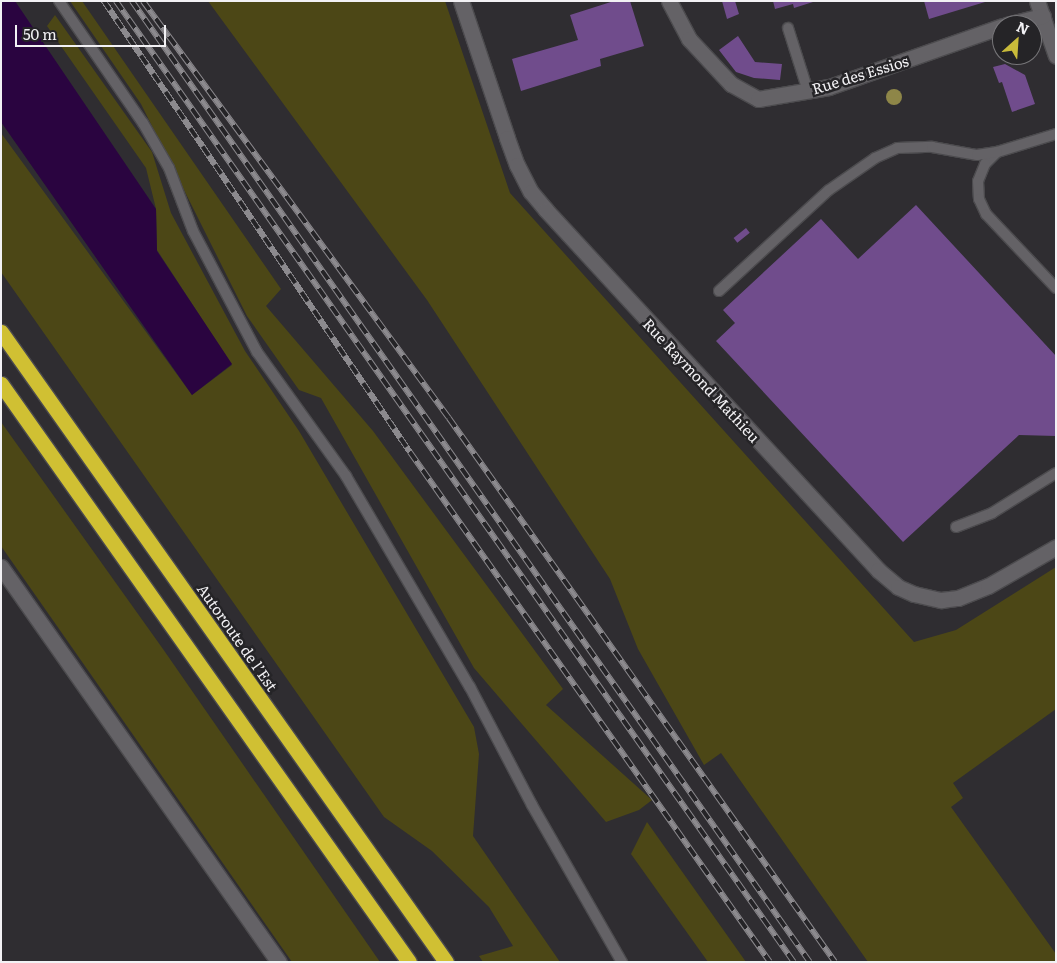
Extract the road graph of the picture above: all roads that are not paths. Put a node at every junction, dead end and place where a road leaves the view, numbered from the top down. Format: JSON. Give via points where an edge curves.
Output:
{"nodes":[{"id":1,"x":59,"y":1,"type":"edge"},
{"id":2,"x":461,"y":1,"type":"edge"},
{"id":3,"x":668,"y":1,"type":"edge"},
{"id":4,"x":1037,"y":1,"type":"edge"},
{"id":5,"x":1043,"y":16,"type":"joint"},
{"id":6,"x":788,"y":28,"type":"dead end"},
{"id":7,"x":992,"y":30,"type":"edge"},
{"id":8,"x":1056,"y":56,"type":"edge"},
{"id":9,"x":808,"y":91,"type":"junction"},
{"id":10,"x":1056,"y":134,"type":"edge"},
{"id":11,"x":997,"y":152,"type":"junction"},
{"id":12,"x":1056,"y":288,"type":"edge"},
{"id":13,"x":719,"y":291,"type":"dead end"},
{"id":14,"x":1,"y":332,"type":"edge"},
{"id":15,"x":1,"y":384,"type":"edge"},
{"id":16,"x":1056,"y":473,"type":"edge"},
{"id":17,"x":956,"y":527,"type":"dead end"},
{"id":18,"x":1056,"y":547,"type":"edge"},
{"id":19,"x":1,"y":567,"type":"edge"},
{"id":20,"x":279,"y":962,"type":"edge"},
{"id":21,"x":409,"y":962,"type":"edge"},
{"id":22,"x":446,"y":962,"type":"edge"},
{"id":23,"x":622,"y":962,"type":"edge"}],
"edges":[{"from":1,"to":23,"type":"lane","via":[[143,123],[169,168],[193,231],[257,352],[351,484],[470,687]]},
{"from":2,"to":18,"type":"street","name":"Rue Raymond Mathieu","via":[[507,138],[531,192],[878,570],[898,587],[914,594],[941,600],[958,598],[988,586]]},
{"from":3,"to":9,"type":"street","name":"Rue des Essios","via":[[689,40],[731,84],[758,99]]},
{"from":4,"to":5,"type":"street"},
{"from":5,"to":8,"type":"street"},
{"from":6,"to":9,"type":"lane"},
{"from":7,"to":9,"type":"street","name":"Rue des Essios","via":[[829,88]]},
{"from":10,"to":11,"type":"lane"},
{"from":11,"to":12,"type":"lane","via":[[985,164],[978,181],[979,199],[986,214]]},
{"from":11,"to":13,"type":"lane","via":[[977,154],[932,147],[898,148],[875,158],[829,190]]},
{"from":14,"to":22,"type":"highway","name":"Autoroute de l’Est"},
{"from":15,"to":21,"type":"highway"},
{"from":16,"to":17,"type":"lane","via":[[992,513]]},
{"from":19,"to":20,"type":"street"}]}
